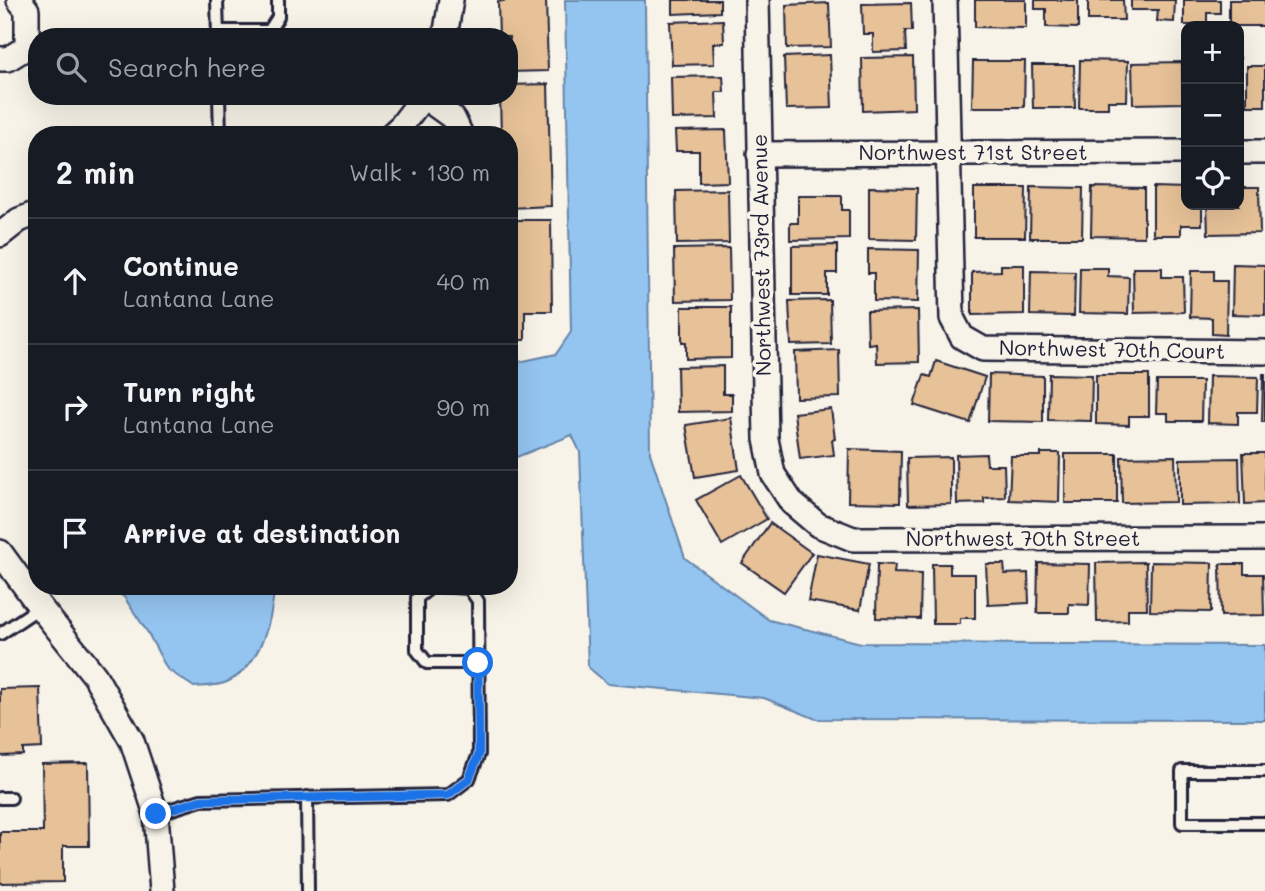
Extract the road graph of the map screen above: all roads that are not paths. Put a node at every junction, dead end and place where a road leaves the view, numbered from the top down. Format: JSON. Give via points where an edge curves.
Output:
{"nodes":[{"id":1,"x":19,"y":0,"type":"edge"},
{"id":2,"x":217,"y":0,"type":"edge"},
{"id":3,"x":278,"y":0,"type":"edge"},
{"id":4,"x":451,"y":0,"type":"edge"},
{"id":5,"x":757,"y":0,"type":"edge"},
{"id":6,"x":945,"y":0,"type":"edge"},
{"id":7,"x":218,"y":28,"type":"edge"},
{"id":8,"x":271,"y":28,"type":"edge"},
{"id":9,"x":446,"y":28,"type":"edge"},
{"id":10,"x":0,"y":59,"type":"edge"},
{"id":11,"x":219,"y":105,"type":"edge"},
{"id":12,"x":418,"y":105,"type":"edge"},
{"id":13,"x":435,"y":105,"type":"edge"},
{"id":14,"x":220,"y":126,"type":"edge"},
{"id":15,"x":401,"y":126,"type":"edge"},
{"id":16,"x":457,"y":126,"type":"edge"},
{"id":17,"x":948,"y":152,"type":"junction"},
{"id":18,"x":1181,"y":152,"type":"edge"},
{"id":19,"x":1244,"y":152,"type":"edge"},
{"id":20,"x":1265,"y":152,"type":"edge"},
{"id":21,"x":759,"y":154,"type":"junction"},
{"id":22,"x":28,"y":216,"type":"edge"},
{"id":23,"x":0,"y":234,"type":"edge"},
{"id":24,"x":1265,"y":352,"type":"edge"},
{"id":25,"x":792,"y":503,"type":"joint"},
{"id":26,"x":1265,"y":538,"type":"edge"},
{"id":27,"x":0,"y":551,"type":"edge"},
{"id":28,"x":28,"y":590,"type":"edge"},
{"id":29,"x":31,"y":595,"type":"edge"},
{"id":30,"x":421,"y":595,"type":"edge"},
{"id":31,"x":474,"y":595,"type":"edge"},
{"id":32,"x":40,"y":607,"type":"junction"},
{"id":33,"x":0,"y":634,"type":"edge"},
{"id":34,"x":478,"y":663,"type":"junction"},
{"id":35,"x":1265,"y":771,"type":"edge"},
{"id":36,"x":307,"y":797,"type":"junction"},
{"id":37,"x":156,"y":814,"type":"junction"},
{"id":38,"x":1265,"y":823,"type":"edge"},
{"id":39,"x":162,"y":891,"type":"edge"},
{"id":40,"x":308,"y":891,"type":"edge"}],
"edges":[{"from":1,"to":10,"type":"street","via":[[27,10],[27,47]]},
{"from":2,"to":7,"type":"lane"},
{"from":3,"to":8,"type":"lane","via":[[278,17]]},
{"from":4,"to":9,"type":"street"},
{"from":5,"to":21,"type":"street","name":"Northwest 73rd Avenue"},
{"from":6,"to":17,"type":"street"},
{"from":11,"to":14,"type":"lane"},
{"from":12,"to":15,"type":"street"},
{"from":13,"to":16,"type":"street"},
{"from":17,"to":18,"type":"street","name":"Northwest 71st Street"},
{"from":17,"to":21,"type":"street","name":"Northwest 71st Street"},
{"from":17,"to":24,"type":"street","name":"Northwest 70th Court","via":[[952,318],[962,337],[983,349]]},
{"from":19,"to":20,"type":"street"},
{"from":21,"to":25,"type":"street","name":"Northwest 73rd Avenue","via":[[766,439],[773,474]]},
{"from":22,"to":23,"type":"street"},
{"from":25,"to":26,"type":"street","name":"Northwest 70th Street","via":[[818,525],[853,539]]},
{"from":27,"to":28,"type":"street"},
{"from":29,"to":32,"type":"street"},
{"from":30,"to":34,"type":"lane","via":[[417,598],[417,650],[427,663]]},
{"from":31,"to":34,"type":"lane","via":[[478,601]]},
{"from":32,"to":33,"type":"lane"},
{"from":32,"to":37,"type":"street","via":[[95,676],[132,741]]},
{"from":34,"to":36,"type":"lane","via":[[479,754],[469,779],[448,795]]},
{"from":35,"to":38,"type":"lane","via":[[1182,771],[1182,822]]},
{"from":36,"to":37,"type":"lane","via":[[201,800]]},
{"from":36,"to":40,"type":"lane"},
{"from":37,"to":39,"type":"street"}]}
